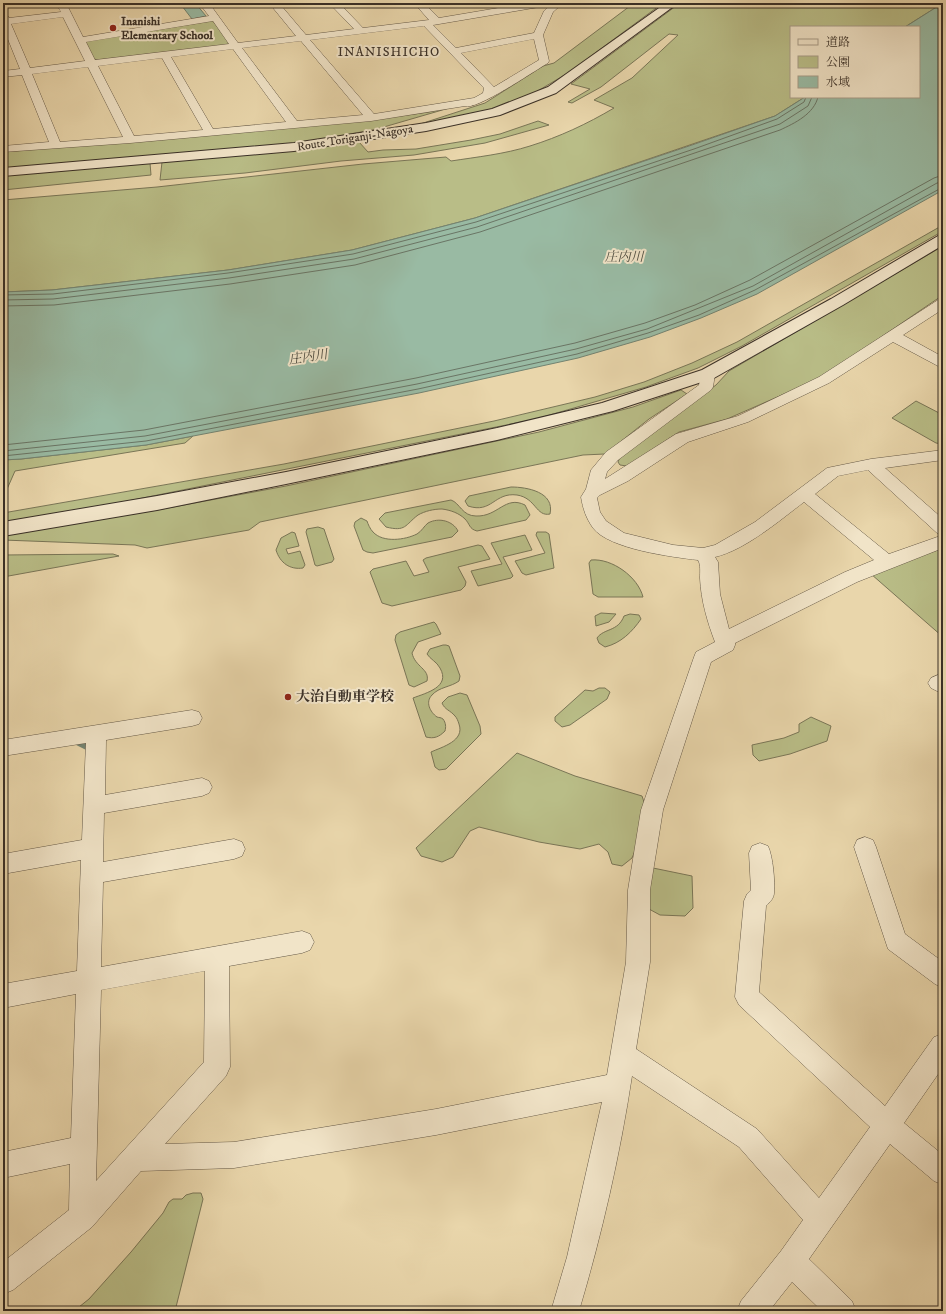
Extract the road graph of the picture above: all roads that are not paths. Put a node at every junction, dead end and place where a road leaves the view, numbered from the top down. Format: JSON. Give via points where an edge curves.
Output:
{"nodes":[{"id":1,"x":61,"y":3,"type":"edge"},
{"id":2,"x":204,"y":3,"type":"edge"},
{"id":3,"x":274,"y":3,"type":"edge"},
{"id":4,"x":334,"y":3,"type":"edge"},
{"id":5,"x":419,"y":3,"type":"edge"},
{"id":6,"x":545,"y":3,"type":"edge"},
{"id":7,"x":558,"y":3,"type":"edge"},
{"id":8,"x":673,"y":3,"type":"edge"},
{"id":9,"x":518,"y":5,"type":"edge"},
{"id":10,"x":67,"y":14,"type":"junction"},
{"id":11,"x":216,"y":18,"type":"junction"},
{"id":12,"x":4,"y":20,"type":"edge"},
{"id":13,"x":438,"y":22,"type":"junction"},
{"id":14,"x":426,"y":24,"type":"junction"},
{"id":15,"x":361,"y":31,"type":"junction"},
{"id":16,"x":538,"y":35,"type":"junction"},
{"id":17,"x":304,"y":39,"type":"junction"},
{"id":18,"x":80,"y":40,"type":"junction"},
{"id":19,"x":237,"y":46,"type":"junction"},
{"id":20,"x":454,"y":51,"type":"junction"},
{"id":21,"x":165,"y":55,"type":"junction"},
{"id":22,"x":92,"y":63,"type":"junction"},
{"id":23,"x":26,"y":71,"type":"junction"},
{"id":24,"x":3,"y":74,"type":"edge"},
{"id":25,"x":484,"y":97,"type":"junction"},
{"id":26,"x":371,"y":118,"type":"junction"},
{"id":27,"x":293,"y":124,"type":"junction"},
{"id":28,"x":210,"y":133,"type":"junction"},
{"id":29,"x":387,"y":133,"type":"junction"},
{"id":30,"x":130,"y":140,"type":"junction"},
{"id":31,"x":56,"y":145,"type":"junction"},
{"id":32,"x":3,"y":149,"type":"edge"},
{"id":33,"x":3,"y":172,"type":"edge"},
{"id":34,"x":943,"y":239,"type":"edge"},
{"id":35,"x":943,"y":303,"type":"edge"},
{"id":36,"x":893,"y":336,"type":"junction"},
{"id":37,"x":943,"y":363,"type":"edge"},
{"id":38,"x":708,"y":374,"type":"junction"},
{"id":39,"x":942,"y":455,"type":"edge"},
{"id":40,"x":871,"y":464,"type":"junction"},
{"id":41,"x":594,"y":491,"type":"junction"},
{"id":42,"x":804,"y":494,"type":"junction"},
{"id":43,"x":3,"y":529,"type":"edge"},
{"id":44,"x":943,"y":529,"type":"edge"},
{"id":45,"x":943,"y":541,"type":"edge"},
{"id":46,"x":703,"y":554,"type":"junction"},
{"id":47,"x":887,"y":562,"type":"junction"},
{"id":48,"x":724,"y":640,"type":"junction"},
{"id":49,"x":192,"y":718,"type":"dead end"},
{"id":50,"x":96,"y":733,"type":"junction"},
{"id":51,"x":3,"y":748,"type":"edge"},
{"id":52,"x":202,"y":787,"type":"dead end"},
{"id":53,"x":94,"y":806,"type":"junction"},
{"id":54,"x":865,"y":847,"type":"dead end"},
{"id":55,"x":93,"y":848,"type":"junction"},
{"id":56,"x":234,"y":848,"type":"dead end"},
{"id":57,"x":760,"y":853,"type":"dead end"},
{"id":58,"x":3,"y":864,"type":"edge"},
{"id":59,"x":92,"y":874,"type":"junction"},
{"id":60,"x":302,"y":942,"type":"dead end"},
{"id":61,"x":217,"y":957,"type":"junction"},
{"id":62,"x":943,"y":976,"type":"edge"},
{"id":63,"x":89,"y":980,"type":"junction"},
{"id":64,"x":3,"y":996,"type":"edge"},
{"id":65,"x":943,"y":1046,"type":"edge"},
{"id":66,"x":623,"y":1055,"type":"junction"},
{"id":67,"x":618,"y":1086,"type":"junction"},
{"id":68,"x":886,"y":1124,"type":"junction"},
{"id":69,"x":84,"y":1148,"type":"junction"},
{"id":70,"x":136,"y":1158,"type":"junction"},
{"id":71,"x":3,"y":1165,"type":"edge"},
{"id":72,"x":943,"y":1172,"type":"edge"},
{"id":73,"x":82,"y":1217,"type":"junction"},
{"id":74,"x":820,"y":1218,"type":"junction"},
{"id":75,"x":791,"y":1261,"type":"junction"},
{"id":76,"x":3,"y":1280,"type":"edge"},
{"id":77,"x":565,"y":1311,"type":"edge"},
{"id":78,"x":751,"y":1311,"type":"edge"},
{"id":79,"x":842,"y":1311,"type":"edge"}],
"edges":[{"from":1,"to":10,"type":"street"},
{"from":2,"to":11,"type":"street"},
{"from":3,"to":17,"type":"street"},
{"from":4,"to":15,"type":"street"},
{"from":5,"to":13,"type":"street"},
{"from":6,"to":9,"type":"street"},
{"from":7,"to":16,"type":"street","via":[[549,11]]},
{"from":8,"to":29,"type":"main road","name":"Route Toriganji-Nagoya","via":[[567,80],[538,96],[496,112]]},
{"from":9,"to":13,"type":"street"},
{"from":10,"to":12,"type":"street"},
{"from":10,"to":18,"type":"street"},
{"from":11,"to":18,"type":"street"},
{"from":11,"to":19,"type":"street"},
{"from":12,"to":23,"type":"street"},
{"from":13,"to":14,"type":"street"},
{"from":14,"to":15,"type":"street"},
{"from":14,"to":20,"type":"street"},
{"from":15,"to":17,"type":"street"},
{"from":16,"to":20,"type":"street"},
{"from":16,"to":25,"type":"street","via":[[544,61]]},
{"from":17,"to":19,"type":"street"},
{"from":17,"to":26,"type":"street"},
{"from":18,"to":22,"type":"street"},
{"from":19,"to":21,"type":"street"},
{"from":19,"to":27,"type":"street"},
{"from":20,"to":25,"type":"street","via":[[489,88]]},
{"from":21,"to":22,"type":"street"},
{"from":21,"to":28,"type":"street"},
{"from":22,"to":23,"type":"street"},
{"from":22,"to":30,"type":"street"},
{"from":23,"to":24,"type":"street"},
{"from":23,"to":31,"type":"street"},
{"from":25,"to":26,"type":"street"},
{"from":25,"to":29,"type":"street","via":[[471,104]]},
{"from":26,"to":27,"type":"street"},
{"from":27,"to":28,"type":"street"},
{"from":28,"to":30,"type":"street"},
{"from":29,"to":33,"type":"main road","name":"Route Toriganji-Nagoya","via":[[294,147]]},
{"from":30,"to":31,"type":"street"},
{"from":31,"to":32,"type":"street"},
{"from":34,"to":38,"type":"main road"},
{"from":35,"to":36,"type":"street"},
{"from":36,"to":37,"type":"street"},
{"from":36,"to":41,"type":"street","via":[[824,380],[743,419],[682,438],[622,477]]},
{"from":38,"to":41,"type":"street","via":[[706,387],[612,456],[599,470]]},
{"from":38,"to":43,"type":"main road","via":[[607,407],[497,434],[165,501]]},
{"from":39,"to":40,"type":"street"},
{"from":40,"to":42,"type":"street","via":[[833,472]]},
{"from":40,"to":44,"type":"street"},
{"from":41,"to":46,"type":"street","via":[[589,497],[592,512],[600,525],[619,538]]},
{"from":42,"to":46,"type":"street","via":[[761,526],[720,550]]},
{"from":42,"to":47,"type":"street"},
{"from":45,"to":47,"type":"street"},
{"from":46,"to":48,"type":"street","via":[[709,562],[711,604]]},
{"from":47,"to":48,"type":"street","via":[[851,577]]},
{"from":48,"to":66,"type":"street","via":[[726,645],[703,657],[652,810],[639,890],[638,962]]},
{"from":49,"to":50,"type":"street"},
{"from":50,"to":51,"type":"street"},
{"from":50,"to":53,"type":"street"},
{"from":52,"to":53,"type":"street"},
{"from":53,"to":55,"type":"street"},
{"from":54,"to":62,"type":"street","via":[[896,941]]},
{"from":55,"to":58,"type":"street"},
{"from":55,"to":59,"type":"street"},
{"from":56,"to":59,"type":"street"},
{"from":57,"to":68,"type":"street","via":[[763,894],[756,900],[747,997]]},
{"from":59,"to":63,"type":"street"},
{"from":60,"to":61,"type":"street"},
{"from":61,"to":63,"type":"street"},
{"from":61,"to":70,"type":"street","via":[[217,1066]]},
{"from":63,"to":64,"type":"street"},
{"from":63,"to":69,"type":"street"},
{"from":65,"to":68,"type":"street"},
{"from":66,"to":67,"type":"street"},
{"from":66,"to":74,"type":"street","via":[[748,1138]]},
{"from":67,"to":70,"type":"street","via":[[436,1122],[234,1155]]},
{"from":67,"to":77,"type":"street","via":[[581,1257]]},
{"from":68,"to":72,"type":"street"},
{"from":68,"to":74,"type":"street"},
{"from":69,"to":71,"type":"street"},
{"from":69,"to":73,"type":"street"},
{"from":70,"to":73,"type":"street"},
{"from":73,"to":76,"type":"street"},
{"from":74,"to":75,"type":"street"},
{"from":75,"to":78,"type":"street"},
{"from":75,"to":79,"type":"street"}]}
